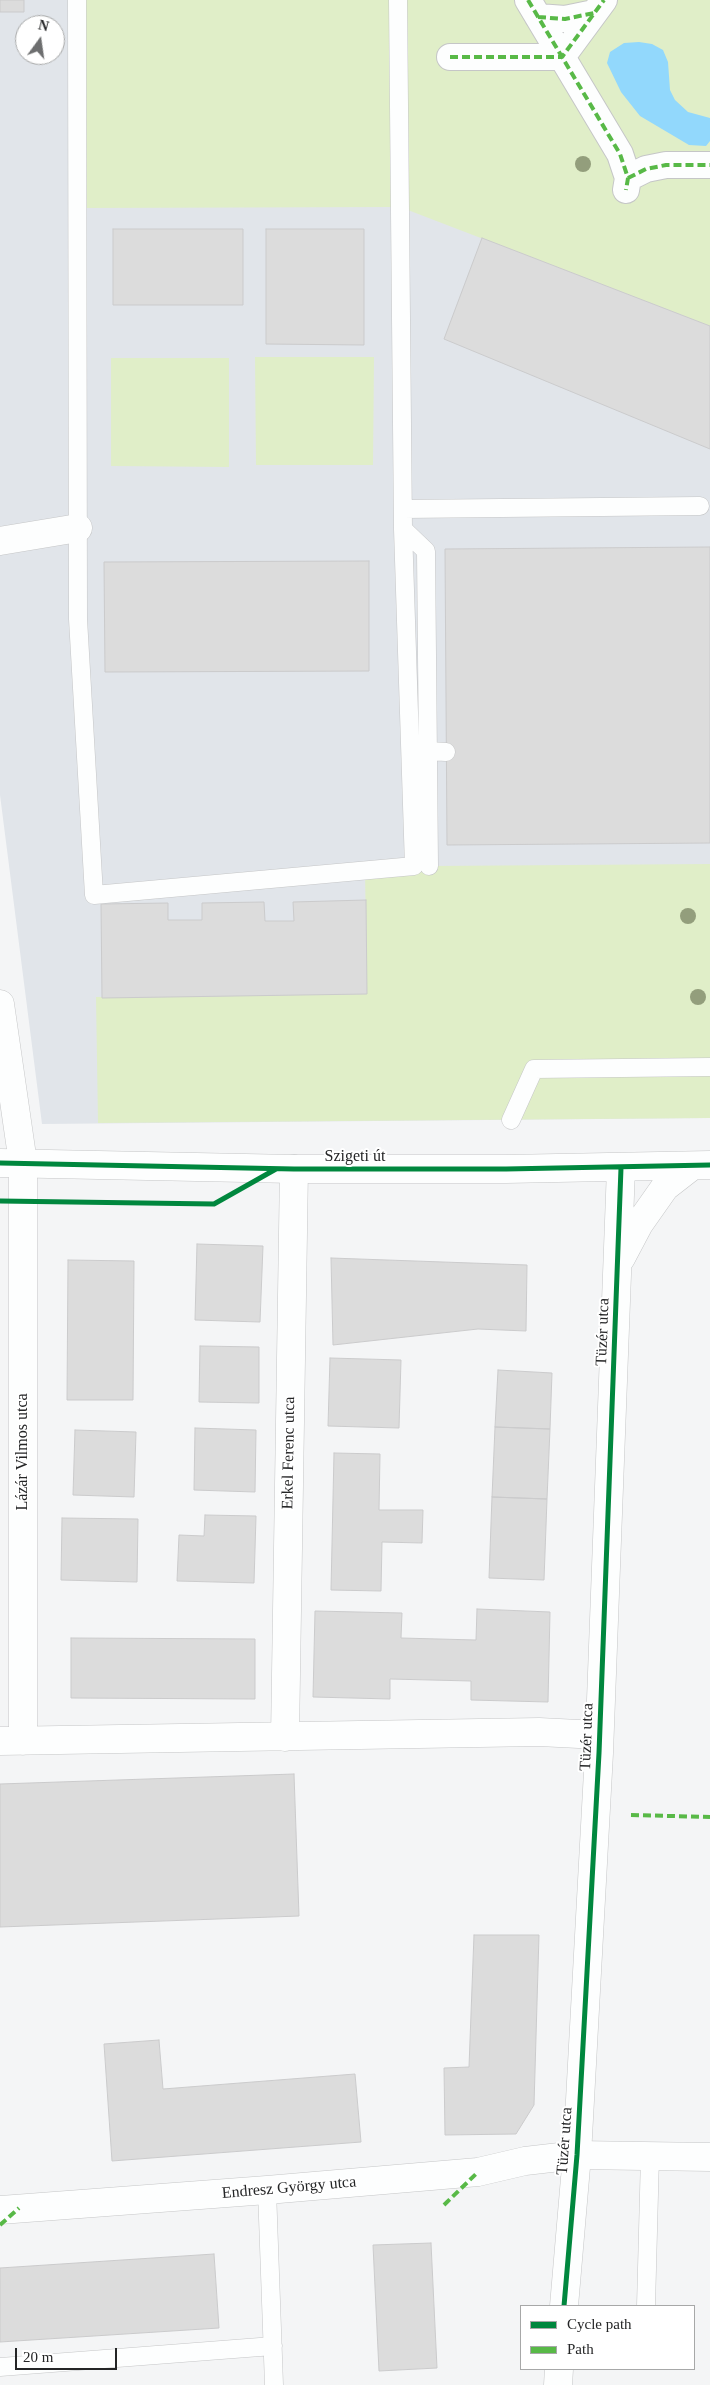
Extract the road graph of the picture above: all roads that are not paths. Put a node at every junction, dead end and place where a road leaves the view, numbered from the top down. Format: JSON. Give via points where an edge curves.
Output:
{"nodes":[{"id":1,"x":77,"y":0,"type":"edge"},
{"id":2,"x":398,"y":0,"type":"edge"},
{"id":3,"x":599,"y":7,"type":"edge"},
{"id":4,"x":533,"y":9,"type":"edge"},
{"id":5,"x":450,"y":57,"type":"dead end"},
{"id":6,"x":562,"y":57,"type":"junction"},
{"id":7,"x":710,"y":165,"type":"edge"},
{"id":8,"x":700,"y":506,"type":"dead end"},
{"id":9,"x":403,"y":509,"type":"junction"},
{"id":10,"x":78,"y":528,"type":"junction"},
{"id":11,"x":403,"y":529,"type":"junction"},
{"id":12,"x":0,"y":541,"type":"edge"},
{"id":13,"x":429,"y":751,"type":"junction"},
{"id":14,"x":446,"y":752,"type":"dead end"},
{"id":15,"x":422,"y":866,"type":"junction"},
{"id":16,"x":0,"y":1004,"type":"edge"},
{"id":17,"x":710,"y":1066,"type":"edge"},
{"id":18,"x":511,"y":1120,"type":"dead end"},
{"id":19,"x":12,"y":1163,"type":"edge"},
{"id":20,"x":701,"y":1165,"type":"edge"},
{"id":21,"x":621,"y":1168,"type":"junction"},
{"id":22,"x":294,"y":1169,"type":"junction"},
{"id":23,"x":618,"y":1266,"type":"junction"},
{"id":24,"x":599,"y":1735,"type":"junction"},
{"id":25,"x":285,"y":1737,"type":"junction"},
{"id":26,"x":11,"y":1741,"type":"edge"},
{"id":27,"x":577,"y":2155,"type":"junction"},
{"id":28,"x":650,"y":2156,"type":"junction"},
{"id":29,"x":710,"y":2157,"type":"edge"},
{"id":30,"x":268,"y":2190,"type":"junction"},
{"id":31,"x":0,"y":2210,"type":"edge"},
{"id":32,"x":564,"y":2305,"type":"edge"},
{"id":33,"x":646,"y":2305,"type":"edge"},
{"id":34,"x":273,"y":2346,"type":"junction"},
{"id":35,"x":0,"y":2367,"type":"edge"},
{"id":36,"x":559,"y":2370,"type":"edge"},
{"id":37,"x":274,"y":2385,"type":"edge"},
{"id":38,"x":558,"y":2385,"type":"edge"}],
"edges":[{"from":1,"to":10,"type":"lane"},
{"from":2,"to":9,"type":"lane"},
{"from":3,"to":4,"type":"street","via":[[564,19]]},
{"from":3,"to":6,"type":"street"},
{"from":4,"to":6,"type":"street"},
{"from":5,"to":6,"type":"street"},
{"from":6,"to":7,"type":"street","via":[[620,154],[627,184],[646,169],[666,165]]},
{"from":8,"to":9,"type":"lane"},
{"from":9,"to":11,"type":"lane"},
{"from":10,"to":12,"type":"street"},
{"from":10,"to":15,"type":"lane","via":[[78,619],[94,895]]},
{"from":11,"to":13,"type":"lane","via":[[426,551]]},
{"from":11,"to":15,"type":"lane"},
{"from":13,"to":14,"type":"lane"},
{"from":13,"to":15,"type":"lane"},
{"from":16,"to":19,"type":"street","name":"Lázár Vilmos utca"},
{"from":17,"to":18,"type":"lane","via":[[534,1069]]},
{"from":19,"to":22,"type":"street","name":"Szigeti út"},
{"from":19,"to":26,"type":"street","name":"Lázár Vilmos utca"},
{"from":20,"to":21,"type":"street","name":"Szigeti út"},
{"from":20,"to":23,"type":"street","name":"Tüzér utca","via":[[665,1188],[639,1224]]},
{"from":21,"to":22,"type":"street","name":"Szigeti út"},
{"from":21,"to":23,"type":"street","name":"Tüzér utca"},
{"from":22,"to":25,"type":"street","name":"Erkel Ferenc utca"},
{"from":23,"to":24,"type":"street","name":"Tüzér utca"},
{"from":24,"to":25,"type":"street","via":[[539,1732]]},
{"from":24,"to":27,"type":"street","name":"Tüzér utca"},
{"from":25,"to":26,"type":"street"},
{"from":27,"to":28,"type":"street","name":"Endresz György utca"},
{"from":27,"to":30,"type":"street","name":"Endresz György utca","via":[[525,2161],[478,2172]]},
{"from":27,"to":32,"type":"street","name":"Tüzér utca"},
{"from":28,"to":29,"type":"street","name":"Endresz György utca"},
{"from":28,"to":33,"type":"lane"},
{"from":30,"to":31,"type":"street","name":"Endresz György utca"},
{"from":30,"to":34,"type":"lane"},
{"from":34,"to":35,"type":"lane"},
{"from":34,"to":37,"type":"lane"},
{"from":36,"to":38,"type":"street"}]}
